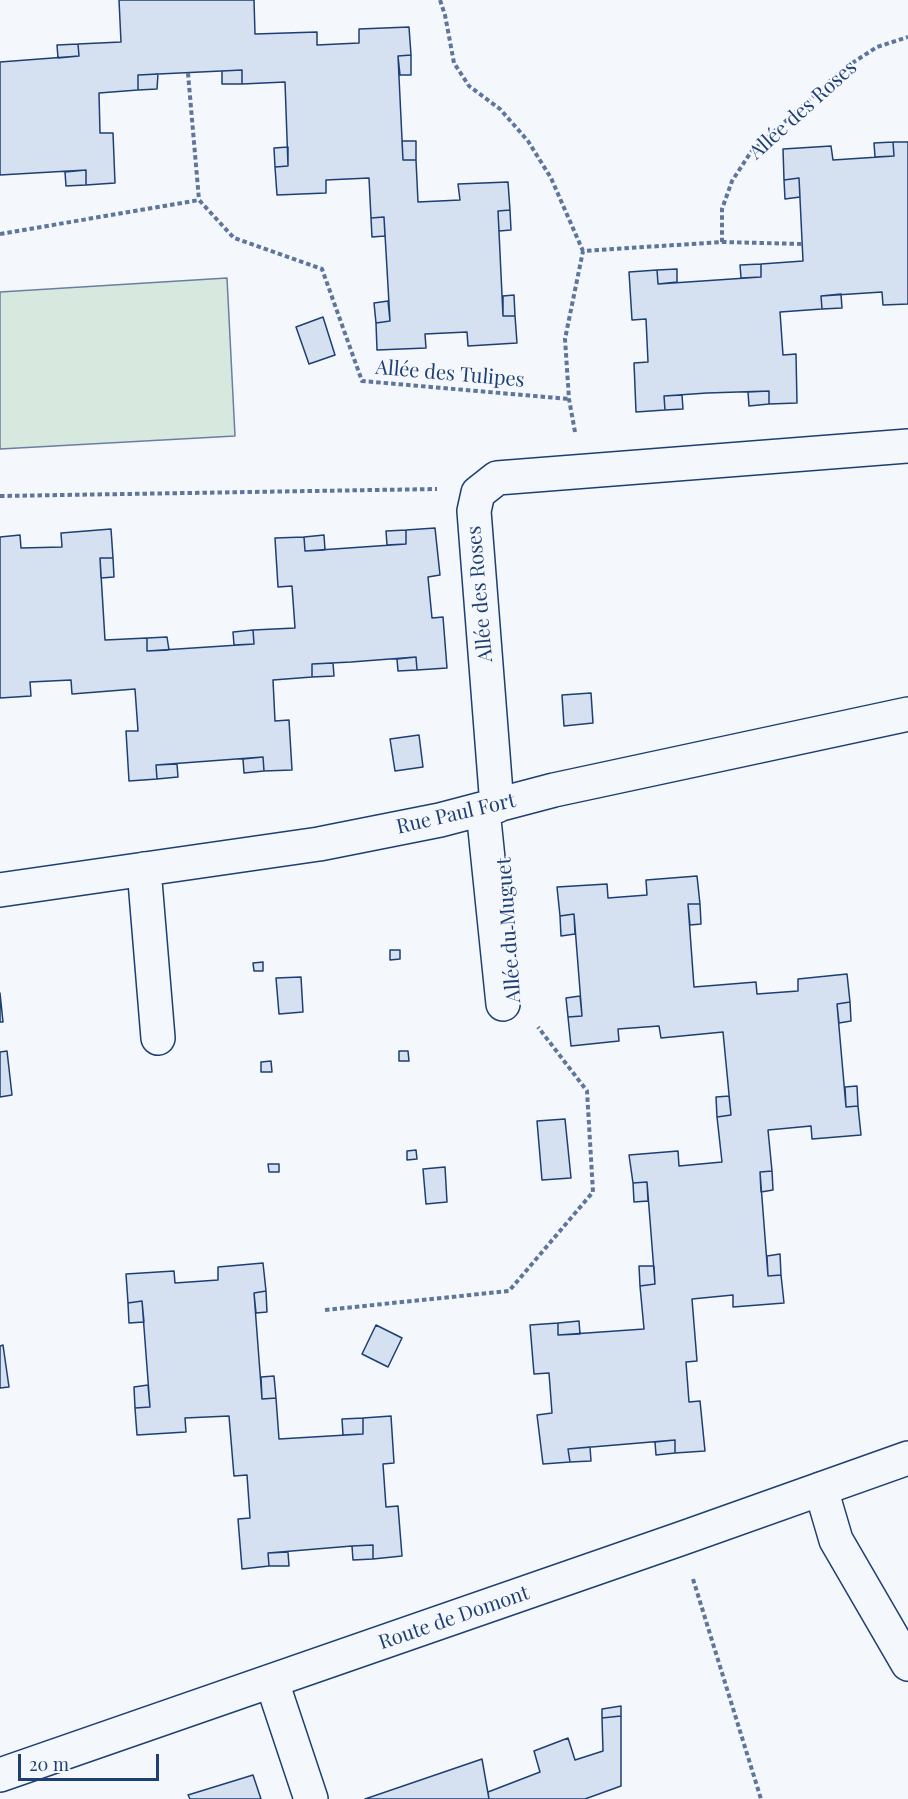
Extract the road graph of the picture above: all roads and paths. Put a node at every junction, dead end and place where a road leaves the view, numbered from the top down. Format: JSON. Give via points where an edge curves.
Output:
{"nodes":[{"id":1,"x":440,"y":0,"type":"edge"},
{"id":2,"x":908,"y":37,"type":"edge"},
{"id":3,"x":188,"y":73,"type":"dead end"},
{"id":4,"x":199,"y":200,"type":"junction"},
{"id":5,"x":0,"y":234,"type":"edge"},
{"id":6,"x":722,"y":242,"type":"junction"},
{"id":7,"x":802,"y":244,"type":"dead end"},
{"id":8,"x":583,"y":251,"type":"junction"},
{"id":9,"x":569,"y":399,"type":"junction"},
{"id":10,"x":908,"y":446,"type":"edge"},
{"id":11,"x":582,"y":471,"type":"junction"},
{"id":12,"x":478,"y":493,"type":"junction"},
{"id":13,"x":0,"y":496,"type":"edge"},
{"id":14,"x":908,"y":714,"type":"edge"},
{"id":15,"x":490,"y":808,"type":"junction"},
{"id":16,"x":144,"y":869,"type":"junction"},
{"id":17,"x":0,"y":890,"type":"edge"},
{"id":18,"x":517,"y":1011,"type":"joint"},
{"id":19,"x":158,"y":1038,"type":"dead end"},
{"id":20,"x":325,"y":1310,"type":"dead end"},
{"id":21,"x":908,"y":1458,"type":"edge"},
{"id":22,"x":821,"y":1489,"type":"junction"},
{"id":23,"x":680,"y":1539,"type":"junction"},
{"id":24,"x":908,"y":1664,"type":"edge"},
{"id":25,"x":272,"y":1682,"type":"junction"},
{"id":26,"x":0,"y":1775,"type":"edge"},
{"id":27,"x":311,"y":1799,"type":"edge"},
{"id":28,"x":761,"y":1799,"type":"edge"}],
"edges":[{"from":1,"to":8,"type":"path","via":[[454,63],[469,86],[500,109],[528,141],[551,178]]},
{"from":2,"to":6,"type":"path","name":"Allée des Roses","via":[[877,47],[846,67],[751,152],[732,181],[722,209]]},
{"from":3,"to":4,"type":"path"},
{"from":4,"to":5,"type":"path"},
{"from":4,"to":9,"type":"path","name":"Allée des Tulipes","via":[[234,238],[322,269],[362,381]]},
{"from":6,"to":7,"type":"path"},
{"from":6,"to":8,"type":"path"},
{"from":8,"to":9,"type":"path","via":[[565,339]]},
{"from":9,"to":11,"type":"path"},
{"from":10,"to":11,"type":"street"},
{"from":11,"to":12,"type":"street","via":[[497,478]]},
{"from":12,"to":13,"type":"path","via":[[438,489]]},
{"from":12,"to":15,"type":"street","name":"Allée des Roses","via":[[474,511]]},
{"from":14,"to":15,"type":"street","name":"Rue Paul Fort","via":[[566,787]]},
{"from":15,"to":16,"type":"street","name":"Rue Paul Fort","via":[[319,844]]},
{"from":15,"to":18,"type":"street","name":"Allée des Roses"},
{"from":16,"to":17,"type":"street","name":"Rue Paul Fort"},
{"from":16,"to":19,"type":"street"},
{"from":18,"to":20,"type":"path","name":"Allée du Muguet","via":[[587,1091],[593,1192],[509,1291]]},
{"from":21,"to":22,"type":"street","name":"Route de Domont"},
{"from":22,"to":23,"type":"street","name":"Route de Domont"},
{"from":22,"to":24,"type":"street","via":[[836,1540]]},
{"from":23,"to":25,"type":"street","name":"Route de Domont"},
{"from":23,"to":28,"type":"path"},
{"from":25,"to":26,"type":"street","name":"Route de Domont"},
{"from":25,"to":27,"type":"street"}]}
